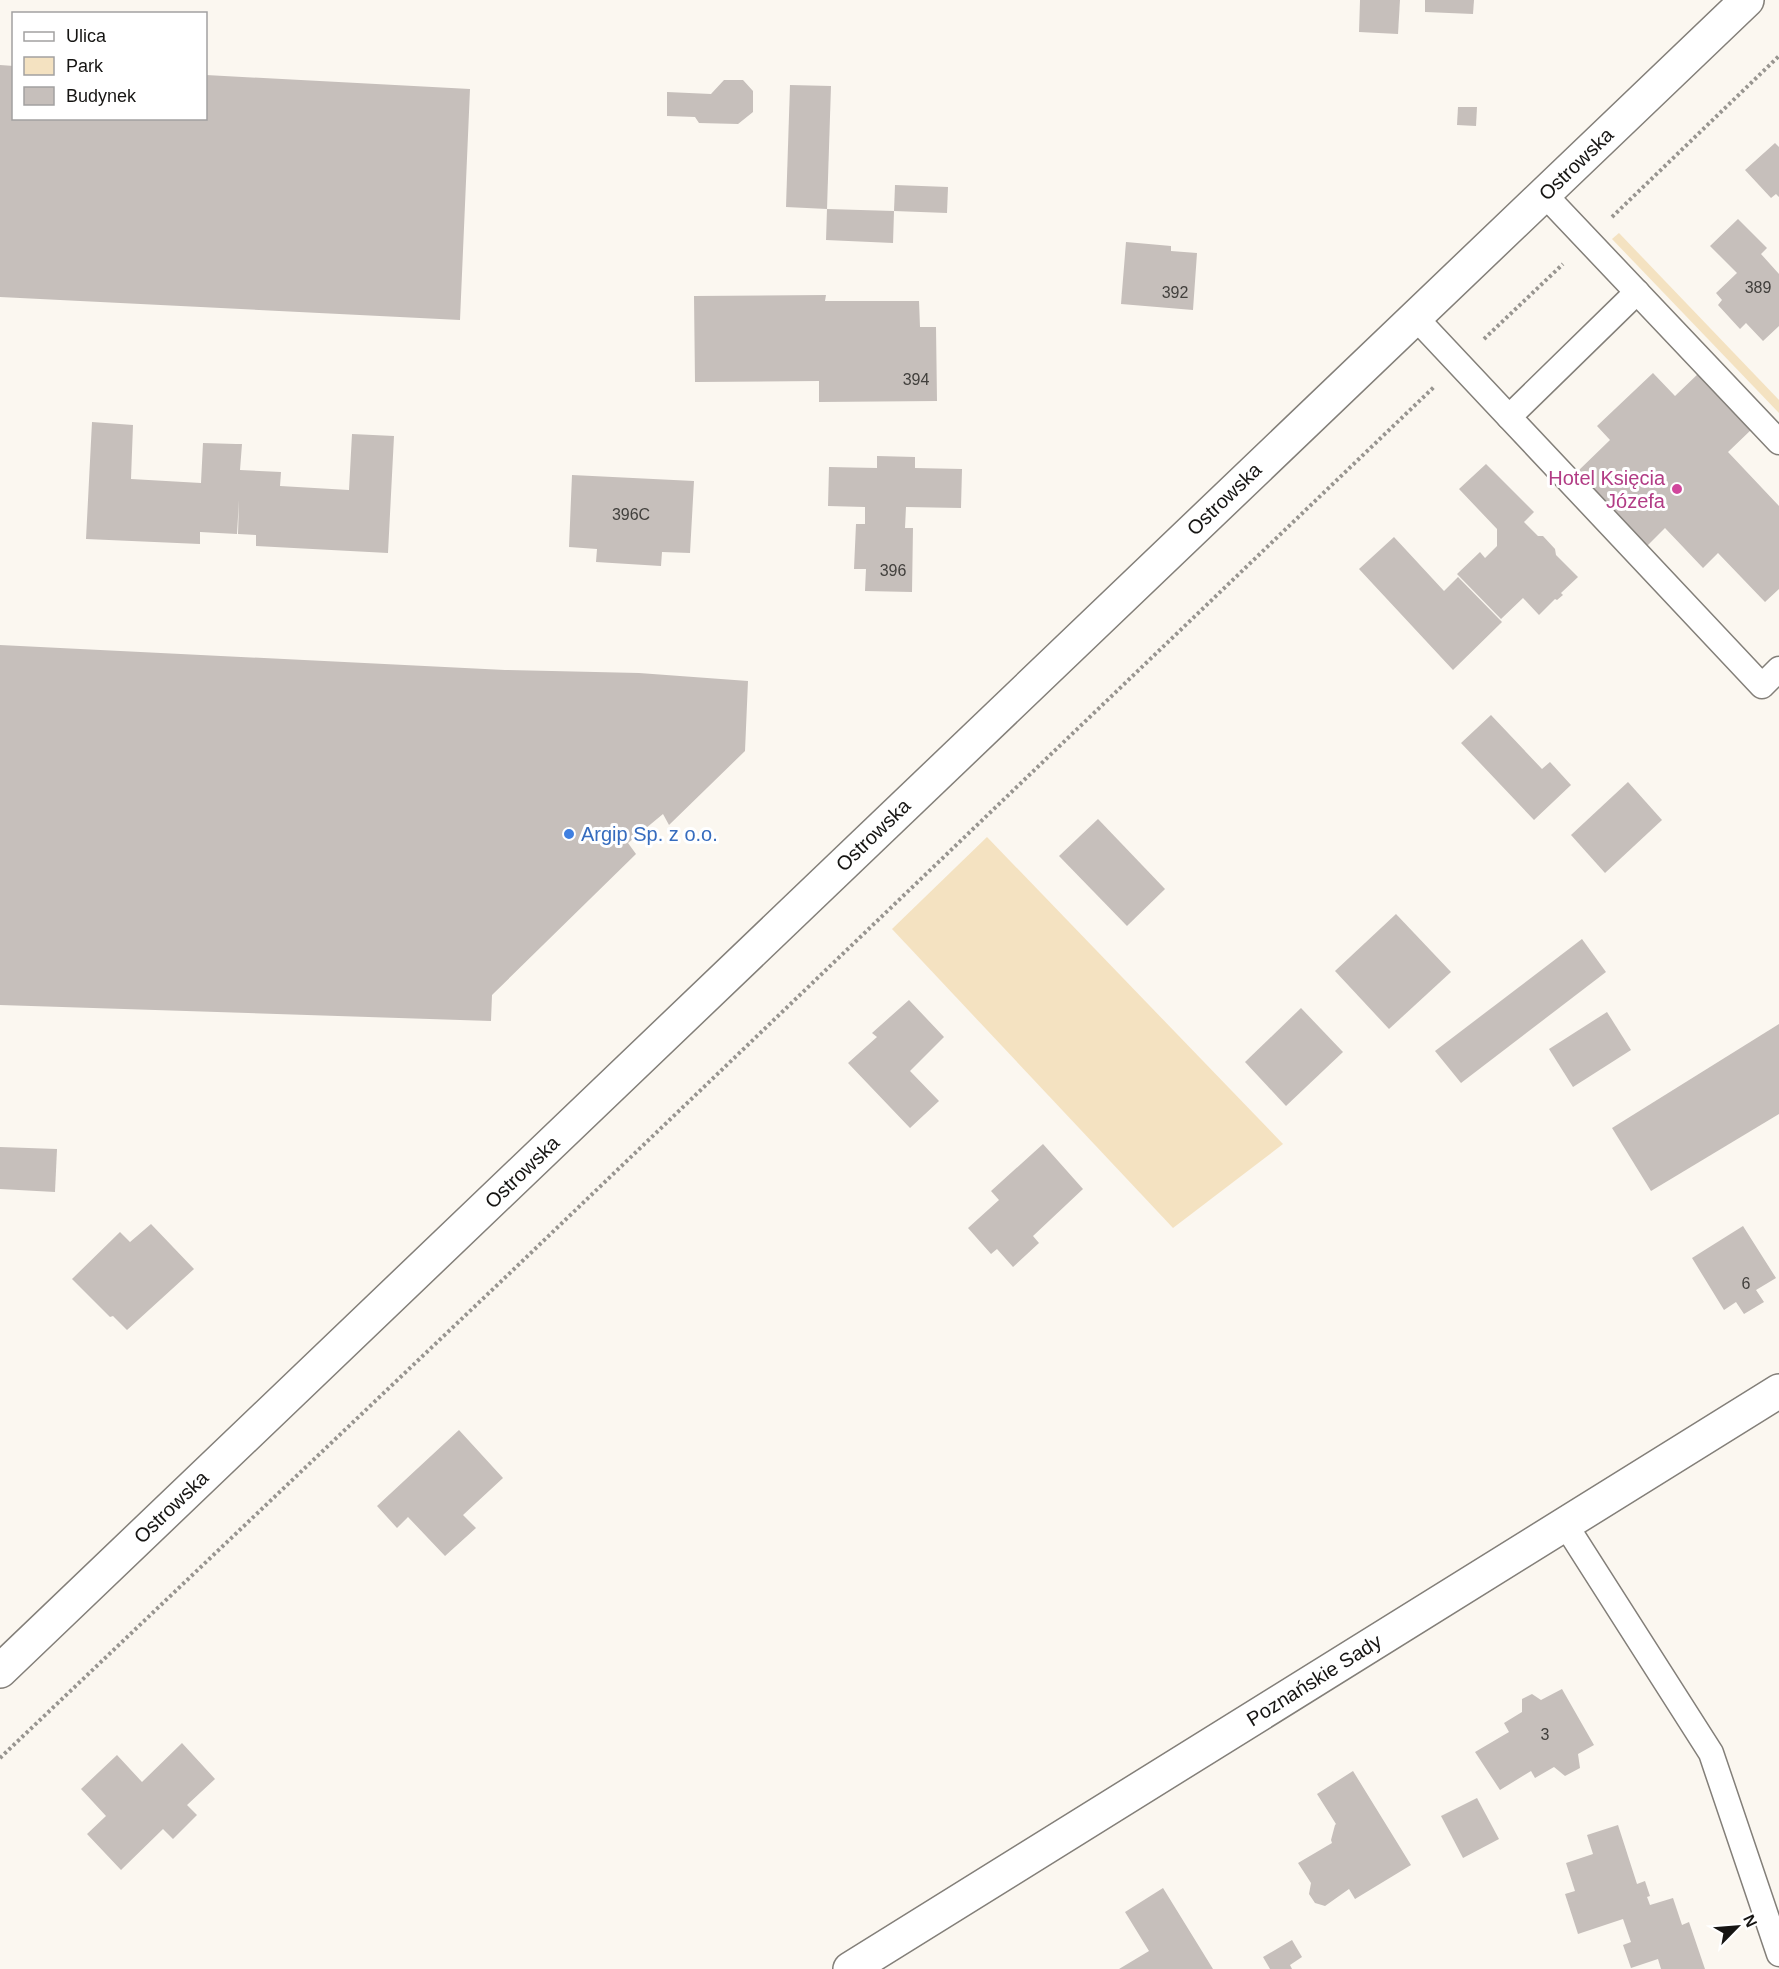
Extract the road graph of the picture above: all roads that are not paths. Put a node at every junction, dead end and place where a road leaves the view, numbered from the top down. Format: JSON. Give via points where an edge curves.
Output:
{"nodes":[{"id":1,"x":1747,"y":0,"type":"edge"},
{"id":2,"x":1544,"y":194,"type":"junction"},
{"id":3,"x":1637,"y":292,"type":"junction"},
{"id":4,"x":1415,"y":317,"type":"junction"},
{"id":5,"x":1509,"y":417,"type":"junction"},
{"id":6,"x":1779,"y":442,"type":"edge"},
{"id":7,"x":1779,"y":669,"type":"edge"},
{"id":8,"x":1779,"y":1391,"type":"edge"},
{"id":9,"x":1565,"y":1524,"type":"junction"},
{"id":10,"x":0,"y":1671,"type":"edge"},
{"id":11,"x":1779,"y":1954,"type":"edge"},
{"id":12,"x":850,"y":1969,"type":"edge"}],
"edges":[{"from":1,"to":2,"type":"street","name":"Ostrowska"},
{"from":2,"to":3,"type":"lane"},
{"from":2,"to":4,"type":"street","name":"Ostrowska"},
{"from":3,"to":5,"type":"lane"},
{"from":3,"to":6,"type":"lane"},
{"from":4,"to":5,"type":"lane"},
{"from":4,"to":10,"type":"street","name":"Ostrowska"},
{"from":5,"to":7,"type":"lane","via":[[1762,686]]},
{"from":8,"to":9,"type":"street","name":"Poznańskie Sady"},
{"from":9,"to":11,"type":"lane","via":[[1711,1753]]},
{"from":9,"to":12,"type":"street","name":"Poznańskie Sady"}]}
